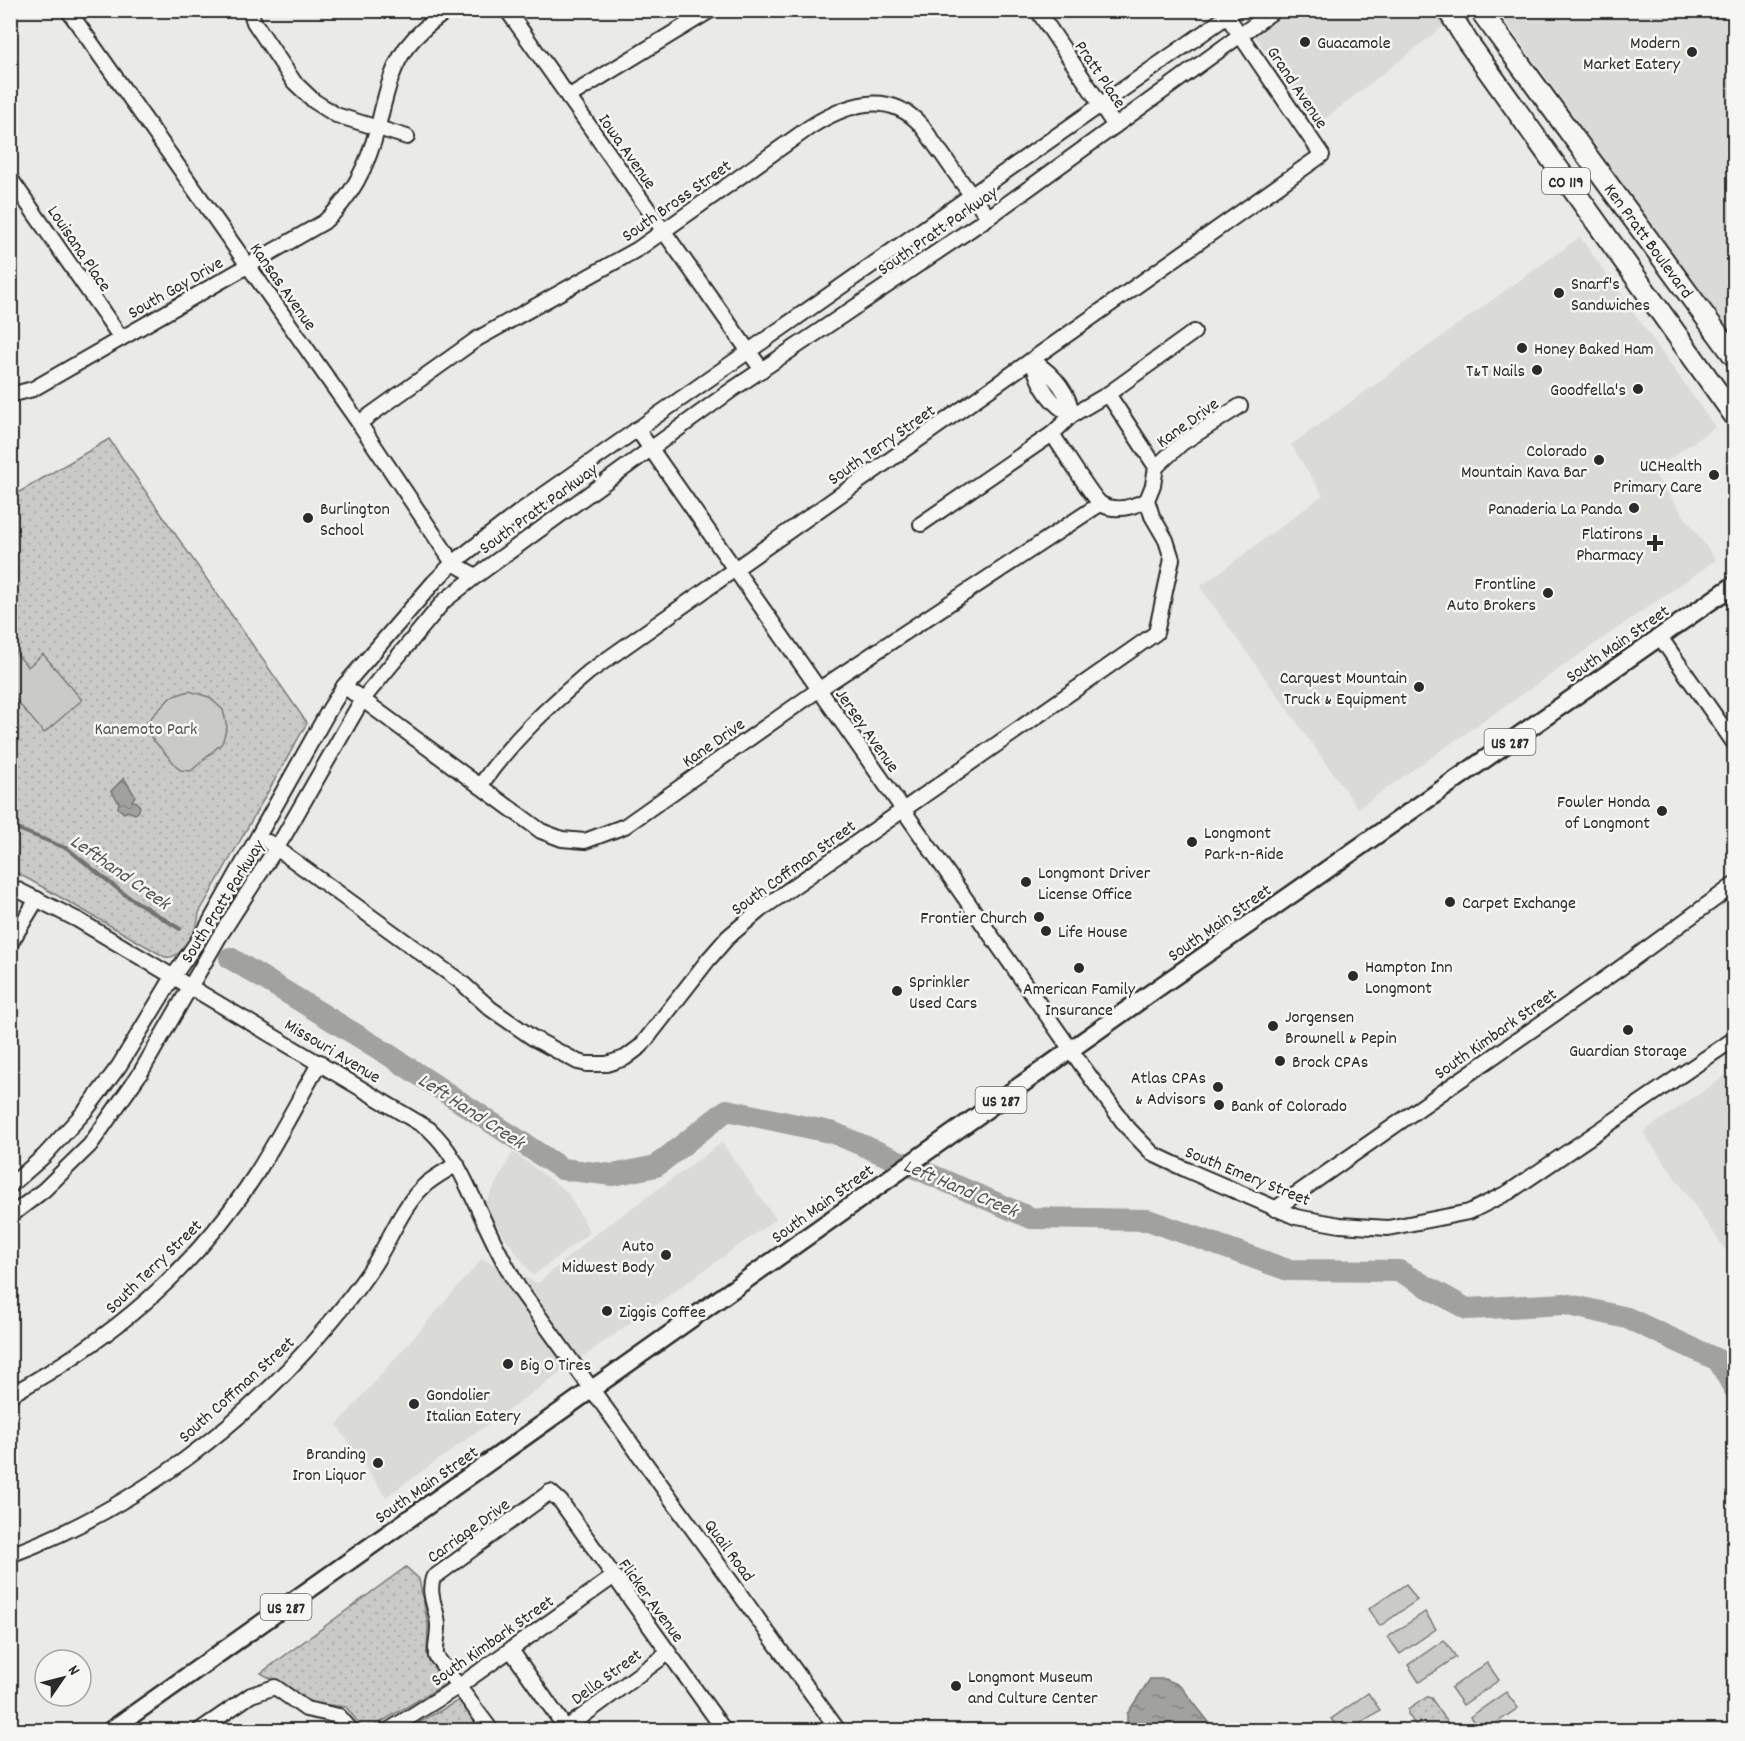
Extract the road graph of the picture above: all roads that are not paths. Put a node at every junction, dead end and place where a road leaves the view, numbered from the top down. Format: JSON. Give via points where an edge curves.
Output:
{"nodes":[{"id":1,"x":68,"y":10,"type":"edge"},
{"id":2,"x":250,"y":10,"type":"edge"},
{"id":3,"x":448,"y":10,"type":"edge"},
{"id":4,"x":507,"y":10,"type":"edge"},
{"id":5,"x":711,"y":10,"type":"edge"},
{"id":6,"x":1275,"y":10,"type":"edge"},
{"id":7,"x":1448,"y":10,"type":"edge"},
{"id":8,"x":1480,"y":10,"type":"edge"},
{"id":9,"x":1038,"y":11,"type":"edge"},
{"id":10,"x":1229,"y":13,"type":"edge"},
{"id":11,"x":1240,"y":35,"type":"junction"},
{"id":12,"x":568,"y":97,"type":"junction"},
{"id":13,"x":1100,"y":106,"type":"junction"},
{"id":14,"x":1115,"y":126,"type":"junction"},
{"id":15,"x":378,"y":129,"type":"junction"},
{"id":16,"x":407,"y":137,"type":"dead end"},
{"id":17,"x":1322,"y":155,"type":"joint"},
{"id":18,"x":10,"y":178,"type":"edge"},
{"id":19,"x":972,"y":196,"type":"junction"},
{"id":20,"x":990,"y":217,"type":"junction"},
{"id":21,"x":663,"y":232,"type":"junction"},
{"id":22,"x":248,"y":266,"type":"junction"},
{"id":23,"x":1194,"y":332,"type":"dead end"},
{"id":24,"x":121,"y":338,"type":"junction"},
{"id":25,"x":748,"y":350,"type":"junction"},
{"id":26,"x":1734,"y":356,"type":"edge"},
{"id":27,"x":1032,"y":360,"type":"junction"},
{"id":28,"x":762,"y":370,"type":"junction"},
{"id":29,"x":1108,"y":394,"type":"junction"},
{"id":30,"x":10,"y":395,"type":"edge"},
{"id":31,"x":1240,"y":406,"type":"dead end"},
{"id":32,"x":1072,"y":415,"type":"junction"},
{"id":33,"x":1734,"y":415,"type":"edge"},
{"id":34,"x":359,"y":423,"type":"junction"},
{"id":35,"x":637,"y":429,"type":"junction"},
{"id":36,"x":1052,"y":434,"type":"junction"},
{"id":37,"x":650,"y":449,"type":"junction"},
{"id":38,"x":1156,"y":467,"type":"junction"},
{"id":39,"x":1147,"y":500,"type":"junction"},
{"id":40,"x":1100,"y":504,"type":"junction"},
{"id":41,"x":921,"y":524,"type":"dead end"},
{"id":42,"x":453,"y":563,"type":"junction"},
{"id":43,"x":735,"y":568,"type":"junction"},
{"id":44,"x":476,"y":576,"type":"junction"},
{"id":45,"x":1734,"y":585,"type":"edge"},
{"id":46,"x":1660,"y":637,"type":"junction"},
{"id":47,"x":345,"y":686,"type":"junction"},
{"id":48,"x":818,"y":690,"type":"junction"},
{"id":49,"x":362,"y":700,"type":"junction"},
{"id":50,"x":1734,"y":744,"type":"edge"},
{"id":51,"x":480,"y":786,"type":"junction"},
{"id":52,"x":903,"y":810,"type":"junction"},
{"id":53,"x":259,"y":836,"type":"junction"},
{"id":54,"x":276,"y":848,"type":"junction"},
{"id":55,"x":1734,"y":885,"type":"edge"},
{"id":56,"x":10,"y":886,"type":"edge"},
{"id":57,"x":37,"y":900,"type":"junction"},
{"id":58,"x":10,"y":944,"type":"edge"},
{"id":59,"x":173,"y":977,"type":"junction"},
{"id":60,"x":190,"y":987,"type":"junction"},
{"id":61,"x":1734,"y":1039,"type":"edge"},
{"id":62,"x":1071,"y":1050,"type":"junction"},
{"id":63,"x":320,"y":1062,"type":"junction"},
{"id":64,"x":458,"y":1164,"type":"junction"},
{"id":65,"x":10,"y":1186,"type":"edge"},
{"id":66,"x":1275,"y":1209,"type":"junction"},
{"id":67,"x":10,"y":1216,"type":"edge"},
{"id":68,"x":592,"y":1390,"type":"junction"},
{"id":69,"x":10,"y":1395,"type":"edge"},
{"id":70,"x":550,"y":1492,"type":"joint"},
{"id":71,"x":10,"y":1555,"type":"edge"},
{"id":72,"x":613,"y":1577,"type":"junction"},
{"id":73,"x":511,"y":1650,"type":"junction"},
{"id":74,"x":668,"y":1653,"type":"junction"},
{"id":75,"x":459,"y":1686,"type":"junction"},
{"id":76,"x":566,"y":1730,"type":"edge"},
{"id":77,"x":724,"y":1730,"type":"edge"},
{"id":78,"x":111,"y":1731,"type":"edge"},
{"id":79,"x":200,"y":1731,"type":"edge"},
{"id":80,"x":351,"y":1731,"type":"edge"},
{"id":81,"x":389,"y":1731,"type":"edge"},
{"id":82,"x":491,"y":1731,"type":"edge"},
{"id":83,"x":838,"y":1731,"type":"edge"}],
"edges":[{"from":1,"to":22,"type":"street","name":"Kansas Avenue"},
{"from":2,"to":15,"type":"street","via":[[294,82],[314,101],[336,115]]},
{"from":3,"to":15,"type":"street","name":"South Gay Drive","via":[[424,27],[406,49],[393,72]]},
{"from":4,"to":12,"type":"street","name":"Iowa Avenue"},
{"from":5,"to":12,"type":"street"},
{"from":6,"to":11,"type":"street","name":"South Pratt Parkway"},
{"from":7,"to":33,"type":"highway","name":"Ken Pratt Boulevard","number":"CO 119","via":[[1476,55]]},
{"from":8,"to":26,"type":"highway","name":"Ken Pratt Boulevard","number":"CO 119"},
{"from":9,"to":13,"type":"street","name":"Pratt Place"},
{"from":10,"to":11,"type":"street","name":"Grand Avenue"},
{"from":10,"to":13,"type":"street","name":"South Pratt Parkway"},
{"from":11,"to":14,"type":"street","name":"South Pratt Parkway"},
{"from":11,"to":17,"type":"street","name":"Grand Avenue"},
{"from":12,"to":21,"type":"street","name":"Iowa Avenue"},
{"from":13,"to":14,"type":"street","name":"Pratt Place"},
{"from":13,"to":19,"type":"street","name":"South Pratt Parkway"},
{"from":14,"to":20,"type":"street","name":"South Pratt Parkway"},
{"from":15,"to":16,"type":"street"},
{"from":15,"to":22,"type":"street","name":"South Gay Drive","via":[[350,195],[338,209],[324,222]]},
{"from":17,"to":27,"type":"street","name":"South Terry Street"},
{"from":18,"to":24,"type":"street","name":"Louisana Place"},
{"from":19,"to":20,"type":"street","name":"South Bross Street"},
{"from":19,"to":21,"type":"street","name":"South Bross Street","via":[[920,125],[890,106],[870,103],[854,105],[817,122]]},
{"from":19,"to":25,"type":"street","name":"South Pratt Parkway"},
{"from":20,"to":28,"type":"street","name":"South Pratt Parkway"},
{"from":21,"to":25,"type":"street","name":"Iowa Avenue"},
{"from":21,"to":34,"type":"street","name":"South Bross Street","via":[[584,281],[477,339]]},
{"from":22,"to":24,"type":"street","name":"South Gay Drive"},
{"from":22,"to":34,"type":"street","name":"Kansas Avenue"},
{"from":23,"to":29,"type":"street"},
{"from":24,"to":30,"type":"street","name":"South Gay Drive","via":[[33,389]]},
{"from":25,"to":28,"type":"street","name":"Iowa Avenue"},
{"from":25,"to":35,"type":"street","name":"South Pratt Parkway"},
{"from":27,"to":32,"type":"street","via":[[1037,379],[1058,408]]},
{"from":27,"to":43,"type":"street","name":"South Terry Street"},
{"from":28,"to":37,"type":"street","name":"South Pratt Parkway"},
{"from":29,"to":32,"type":"street"},
{"from":29,"to":38,"type":"street"},
{"from":31,"to":38,"type":"street","name":"Kane Drive","via":[[1182,443]]},
{"from":32,"to":36,"type":"street"},
{"from":34,"to":42,"type":"street","name":"Kansas Avenue"},
{"from":35,"to":37,"type":"street","name":"Jersey Avenue"},
{"from":35,"to":42,"type":"street","name":"South Pratt Parkway"},
{"from":36,"to":40,"type":"street"},
{"from":36,"to":41,"type":"street"},
{"from":37,"to":43,"type":"street","name":"Jersey Avenue"},
{"from":37,"to":44,"type":"street","name":"South Pratt Parkway"},
{"from":38,"to":39,"type":"street"},
{"from":39,"to":40,"type":"street","via":[[1134,507],[1116,509]]},
{"from":39,"to":52,"type":"street","name":"South Coffman Street","via":[[1172,560],[1156,633]]},
{"from":40,"to":48,"type":"street","name":"Kane Drive"},
{"from":42,"to":44,"type":"street","name":"Kansas Avenue"},
{"from":42,"to":47,"type":"street","name":"South Pratt Parkway"},
{"from":43,"to":48,"type":"street","name":"Jersey Avenue"},
{"from":43,"to":51,"type":"street","name":"South Terry Street","via":[[562,695],[520,736]]},
{"from":44,"to":49,"type":"street","name":"South Pratt Parkway","via":[[444,601]]},
{"from":45,"to":46,"type":"main road","name":"South Main Street","number":"US 287"},
{"from":46,"to":50,"type":"street"},
{"from":46,"to":62,"type":"main road","name":"South Main Street","number":"US 287"},
{"from":47,"to":49,"type":"street","name":"Kane Drive"},
{"from":47,"to":53,"type":"street","name":"South Pratt Parkway"},
{"from":48,"to":51,"type":"street","name":"Kane Drive","via":[[625,826],[585,841],[562,839],[541,831]]},
{"from":48,"to":52,"type":"street","name":"Jersey Avenue"},
{"from":49,"to":51,"type":"street","name":"Kane Drive"},
{"from":49,"to":54,"type":"street","name":"South Pratt Parkway"},
{"from":52,"to":54,"type":"street","name":"South Coffman Street","via":[[760,910],[728,937],[641,1047],[607,1064],[578,1062],[533,1038]]},
{"from":52,"to":62,"type":"street","name":"Jersey Avenue"},
{"from":53,"to":54,"type":"street","name":"South Coffman Street"},
{"from":53,"to":59,"type":"street","name":"South Pratt Parkway","via":[[206,929]]},
{"from":54,"to":60,"type":"street","name":"South Pratt Parkway"},
{"from":55,"to":66,"type":"street","name":"South Kimbark Street"},
{"from":56,"to":57,"type":"street","name":"Missouri Avenue"},
{"from":57,"to":58,"type":"street"},
{"from":57,"to":59,"type":"street","name":"Missouri Avenue"},
{"from":59,"to":60,"type":"street","name":"Missouri Avenue"},
{"from":59,"to":65,"type":"street","name":"South Pratt Parkway","via":[[119,1066],[86,1110]]},
{"from":60,"to":63,"type":"street","name":"Missouri Avenue"},
{"from":60,"to":67,"type":"street","name":"South Pratt Parkway","via":[[141,1072],[90,1145],[44,1190]]},
{"from":61,"to":66,"type":"street","name":"South Emery Street","via":[[1509,1192],[1469,1212],[1386,1228],[1340,1225]]},
{"from":62,"to":66,"type":"street","name":"South Emery Street","via":[[1126,1126],[1153,1154]]},
{"from":62,"to":68,"type":"main road","name":"South Main Street","number":"US 287"},
{"from":63,"to":64,"type":"street","name":"Missouri Avenue","via":[[429,1129]]},
{"from":63,"to":69,"type":"street","name":"South Terry Street","via":[[256,1173],[186,1264],[104,1338]]},
{"from":64,"to":68,"type":"street","name":"Missouri Avenue","via":[[502,1260]]},
{"from":64,"to":71,"type":"street","name":"South Coffman Street","via":[[415,1195],[374,1264],[329,1325],[284,1375],[241,1414],[141,1490],[92,1518]]},
{"from":68,"to":78,"type":"main road","name":"South Main Street","number":"US 287"},
{"from":68,"to":83,"type":"street","name":"Quail Road"},
{"from":70,"to":72,"type":"street","name":"Flicker Avenue"},
{"from":70,"to":75,"type":"street","name":"Carriage Drive","via":[[433,1578],[430,1587],[438,1624],[436,1656]]},
{"from":72,"to":73,"type":"street","name":"South Kimbark Street"},
{"from":72,"to":74,"type":"street","name":"Flicker Avenue"},
{"from":73,"to":75,"type":"street","name":"South Kimbark Street"},
{"from":73,"to":76,"type":"street"},
{"from":74,"to":76,"type":"street","name":"Della Street"},
{"from":74,"to":77,"type":"street","name":"Flicker Avenue"},
{"from":75,"to":81,"type":"street","name":"South Kimbark Street"},
{"from":75,"to":82,"type":"street"},
{"from":79,"to":80,"type":"street","via":[[251,1695],[274,1687],[306,1709],[339,1716]]}]}
